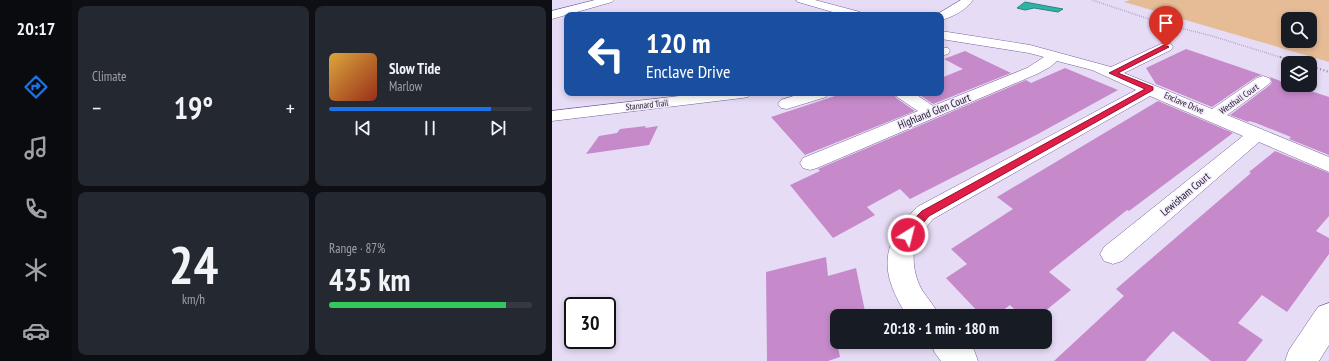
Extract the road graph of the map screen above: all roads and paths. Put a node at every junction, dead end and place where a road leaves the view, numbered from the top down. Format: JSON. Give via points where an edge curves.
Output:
{"nodes":[{"id":1,"x":608,"y":0,"type":"edge"},
{"id":2,"x":802,"y":0,"type":"edge"},
{"id":3,"x":967,"y":0,"type":"edge"},
{"id":4,"x":1092,"y":0,"type":"edge"},
{"id":5,"x":845,"y":12,"type":"edge"},
{"id":6,"x":944,"y":14,"type":"edge"},
{"id":7,"x":552,"y":15,"type":"edge"},
{"id":8,"x":944,"y":46,"type":"edge"},
{"id":9,"x":1166,"y":47,"type":"dead end"},
{"id":10,"x":1055,"y":55,"type":"junction"},
{"id":11,"x":1281,"y":57,"type":"edge"},
{"id":12,"x":1317,"y":68,"type":"edge"},
{"id":13,"x":1329,"y":72,"type":"edge"},
{"id":14,"x":1112,"y":73,"type":"junction"},
{"id":15,"x":1263,"y":81,"type":"dead end"},
{"id":16,"x":1150,"y":89,"type":"junction"},
{"id":17,"x":624,"y":96,"type":"edge"},
{"id":18,"x":720,"y":96,"type":"edge"},
{"id":19,"x":811,"y":96,"type":"edge"},
{"id":20,"x":907,"y":96,"type":"edge"},
{"id":21,"x":787,"y":104,"type":"dead end"},
{"id":22,"x":615,"y":108,"type":"junction"},
{"id":23,"x":931,"y":112,"type":"junction"},
{"id":24,"x":552,"y":116,"type":"edge"},
{"id":25,"x":1214,"y":116,"type":"junction"},
{"id":26,"x":1257,"y":134,"type":"junction"},
{"id":27,"x":810,"y":163,"type":"dead end"},
{"id":28,"x":1329,"y":164,"type":"edge"},
{"id":29,"x":1113,"y":254,"type":"dead end"},
{"id":30,"x":918,"y":309,"type":"edge"},
{"id":31,"x":1329,"y":317,"type":"edge"},
{"id":32,"x":952,"y":349,"type":"edge"},
{"id":33,"x":962,"y":361,"type":"edge"},
{"id":34,"x":1301,"y":361,"type":"edge"}],
"edges":[{"from":1,"to":7,"type":"street"},
{"from":2,"to":5,"type":"street"},
{"from":3,"to":6,"type":"street"},
{"from":4,"to":11,"type":"path","via":[[1155,22]]},
{"from":8,"to":10,"type":"street","name":"Enclave Drive","via":[[1006,45]]},
{"from":9,"to":14,"type":"street"},
{"from":10,"to":14,"type":"street","name":"Enclave Drive"},
{"from":10,"to":23,"type":"street","name":"Highland Glen Court","via":[[1032,71]]},
{"from":12,"to":13,"type":"path"},
{"from":14,"to":16,"type":"street","name":"Enclave Drive"},
{"from":15,"to":25,"type":"street","name":"Westhall Court"},
{"from":16,"to":25,"type":"street","name":"Enclave Drive"},
{"from":16,"to":30,"type":"street","via":[[925,213],[903,244],[900,263],[904,284]]},
{"from":17,"to":22,"type":"street"},
{"from":18,"to":22,"type":"street","name":"Stannard Trail"},
{"from":19,"to":21,"type":"street"},
{"from":20,"to":23,"type":"street"},
{"from":22,"to":24,"type":"street","name":"Stannard Trail"},
{"from":23,"to":27,"type":"street","name":"Highland Glen Court"},
{"from":25,"to":26,"type":"street","name":"Enclave Drive"},
{"from":26,"to":28,"type":"street","name":"Enclave Drive"},
{"from":26,"to":29,"type":"street","name":"Lewisham Court"},
{"from":31,"to":34,"type":"street"},
{"from":32,"to":33,"type":"street"}]}
